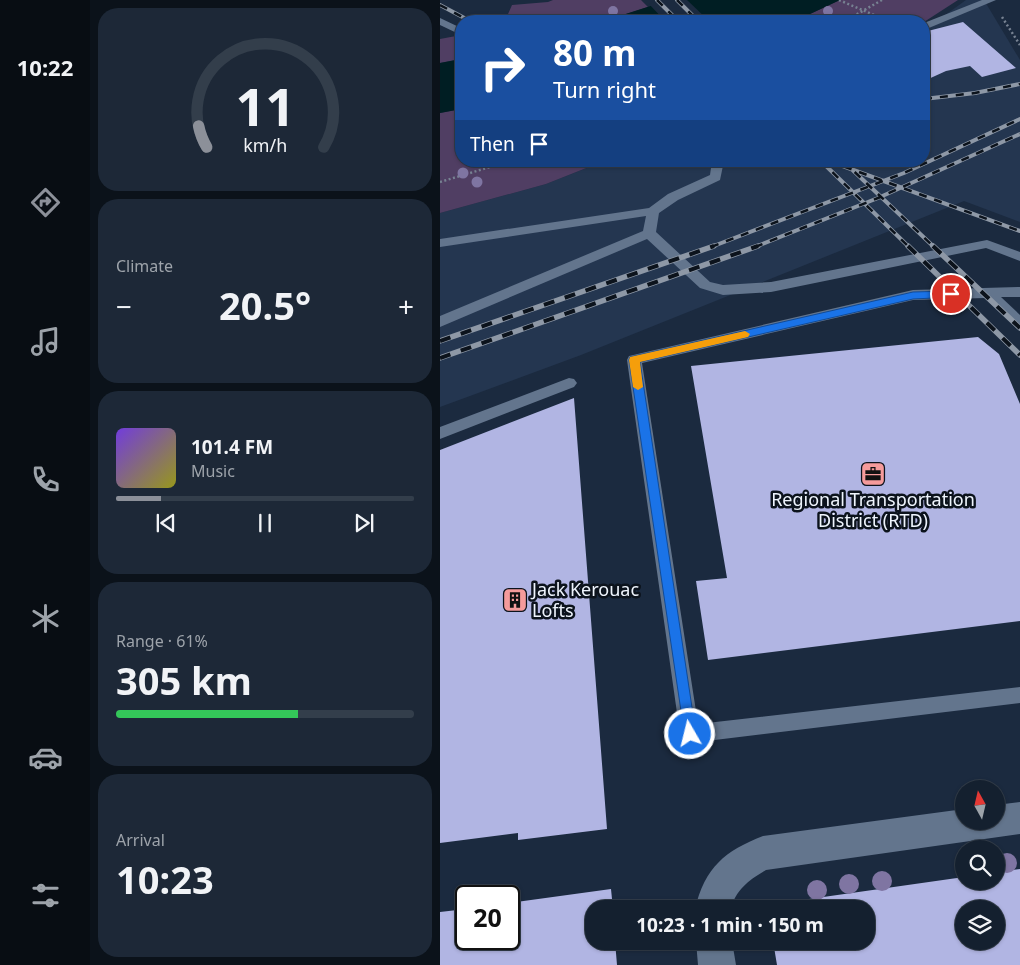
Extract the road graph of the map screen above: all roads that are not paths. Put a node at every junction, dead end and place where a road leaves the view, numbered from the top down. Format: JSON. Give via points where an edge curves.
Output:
{"nodes":[{"id":1,"x":991,"y":0,"type":"edge"},
{"id":2,"x":441,"y":21,"type":"edge"},
{"id":3,"x":930,"y":25,"type":"edge"},
{"id":4,"x":455,"y":29,"type":"edge"},
{"id":5,"x":717,"y":167,"type":"edge"},
{"id":6,"x":653,"y":211,"type":"junction"},
{"id":7,"x":649,"y":232,"type":"junction"},
{"id":8,"x":440,"y":243,"type":"edge"},
{"id":9,"x":1020,"y":257,"type":"edge"},
{"id":10,"x":1020,"y":292,"type":"edge"},
{"id":11,"x":988,"y":293,"type":"junction"},
{"id":12,"x":440,"y":322,"type":"edge"},
{"id":13,"x":1020,"y":323,"type":"edge"},
{"id":14,"x":569,"y":383,"type":"dead end"},
{"id":15,"x":440,"y":433,"type":"edge"},
{"id":16,"x":1020,"y":695,"type":"edge"},
{"id":17,"x":1020,"y":818,"type":"edge"},
{"id":18,"x":716,"y":900,"type":"edge"},
{"id":19,"x":715,"y":950,"type":"edge"},
{"id":20,"x":717,"y":965,"type":"edge"}],
"edges":[{"from":1,"to":3,"type":"lane"},
{"from":2,"to":4,"type":"lane"},
{"from":5,"to":6,"type":"lane","via":[[716,177],[673,197]]},
{"from":6,"to":7,"type":"lane"},
{"from":6,"to":8,"type":"lane"},
{"from":7,"to":9,"type":"lane","via":[[705,285],[723,290],[771,287],[987,244]]},
{"from":7,"to":12,"type":"lane"},
{"from":10,"to":11,"type":"lane"},
{"from":11,"to":13,"type":"lane"},
{"from":11,"to":16,"type":"lane","via":[[913,295],[634,360],[690,734]]},
{"from":14,"to":15,"type":"lane"},
{"from":17,"to":18,"type":"street","via":[[763,853],[730,872]]},
{"from":19,"to":20,"type":"street"}]}
